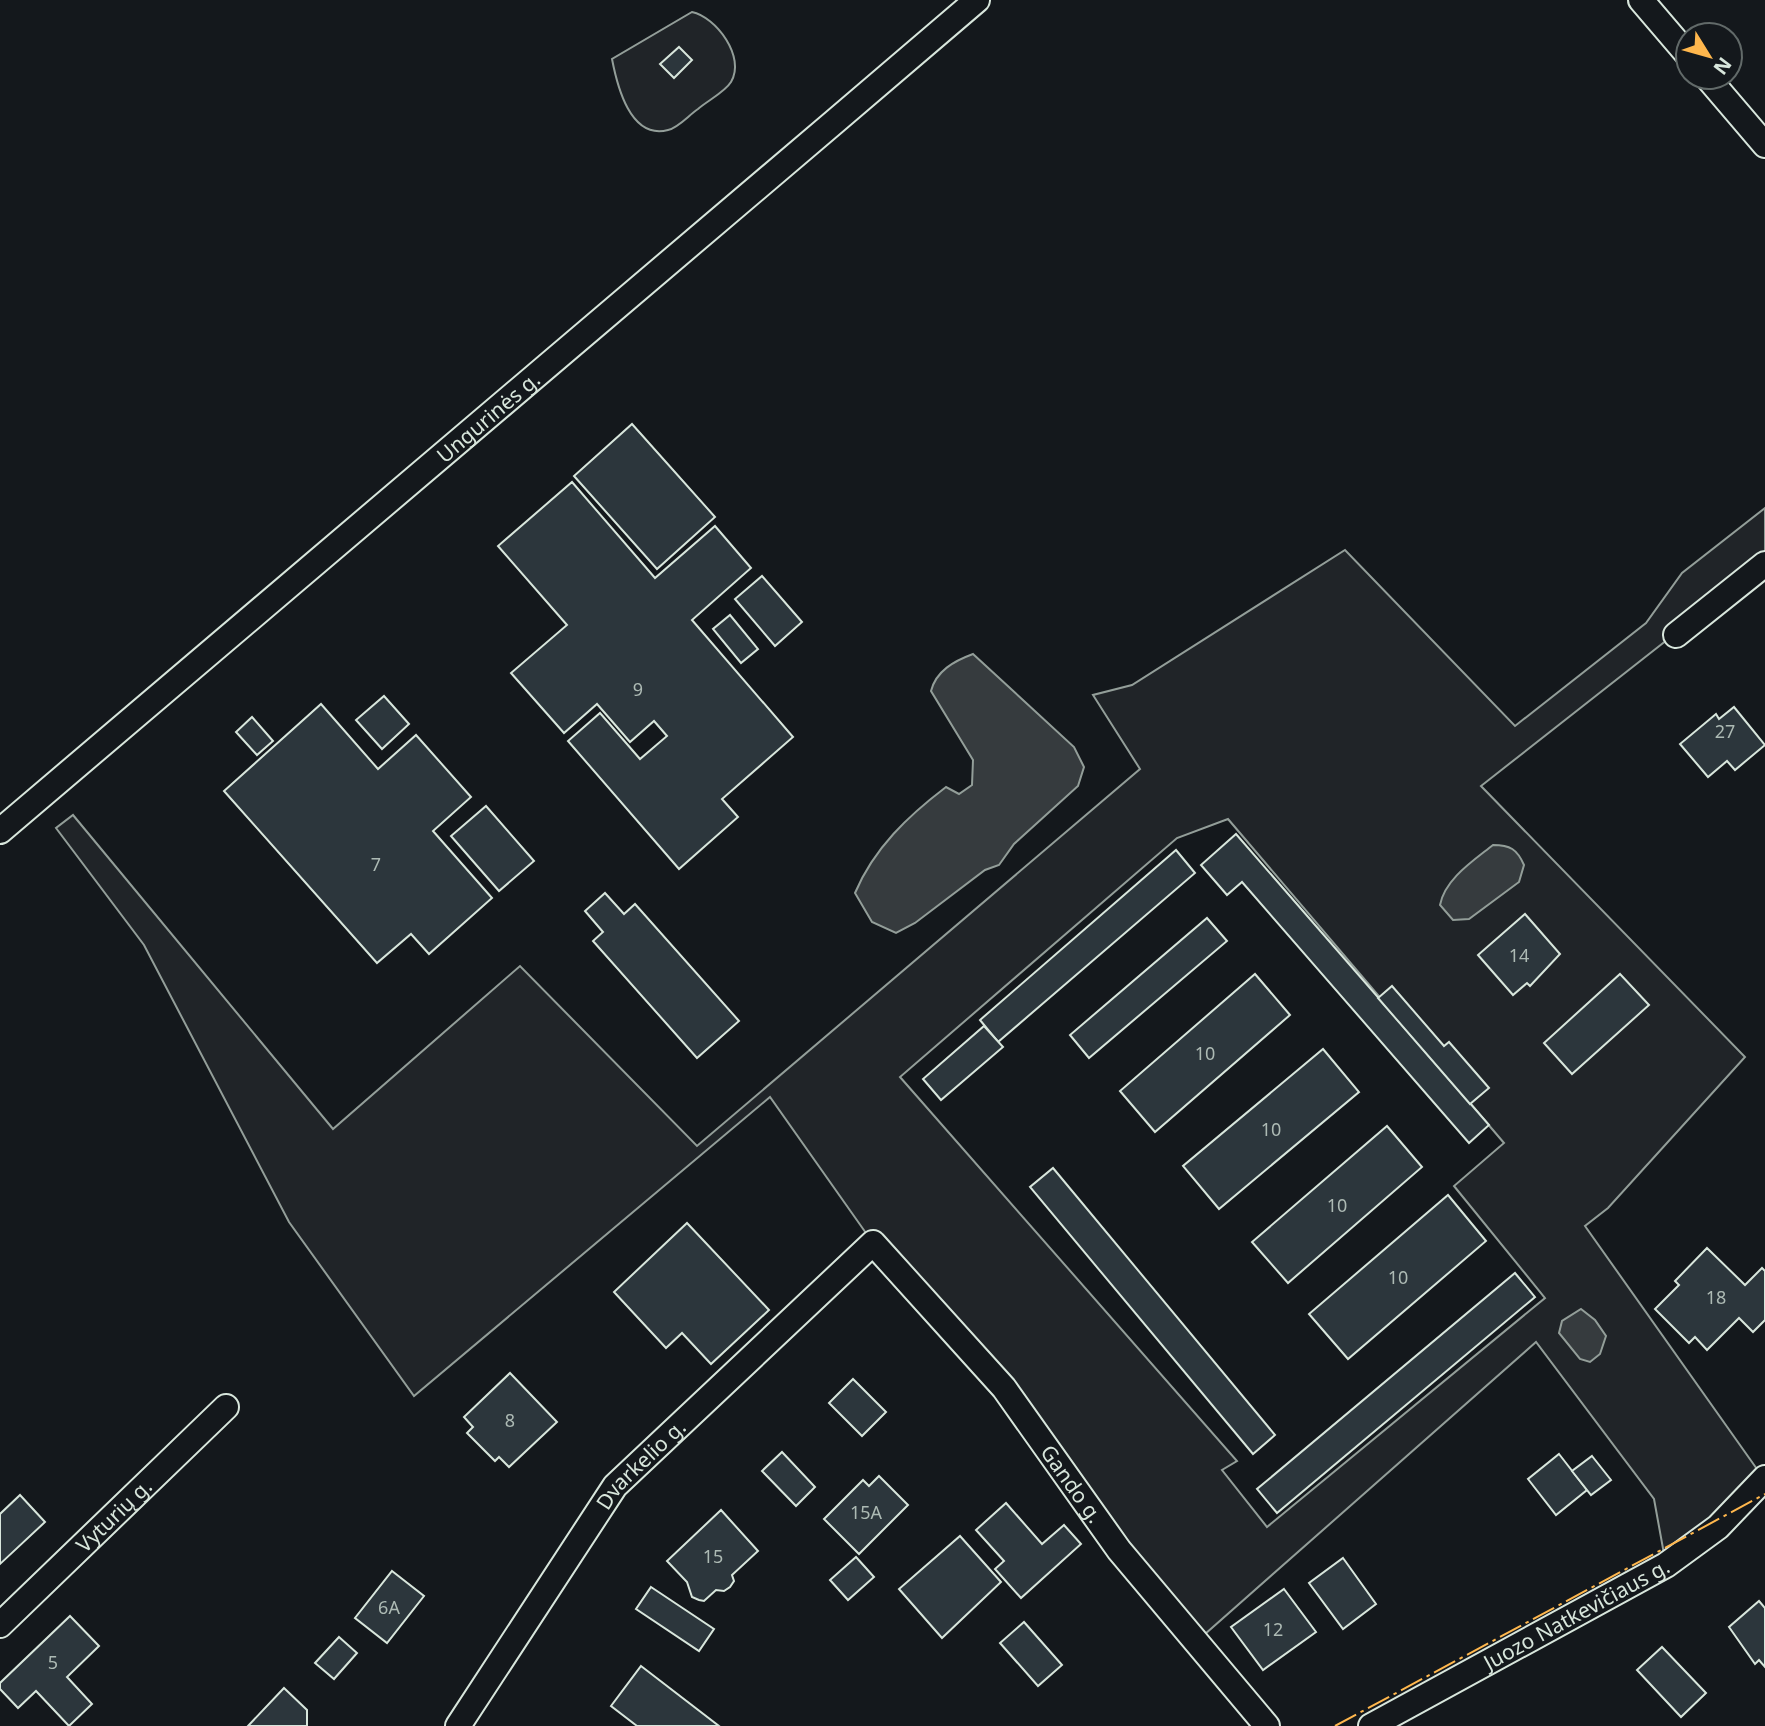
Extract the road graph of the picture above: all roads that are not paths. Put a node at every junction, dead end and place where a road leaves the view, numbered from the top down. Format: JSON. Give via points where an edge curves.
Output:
{"nodes":[{"id":1,"x":977,"y":0,"type":"edge"},
{"id":2,"x":1642,"y":0,"type":"edge"},
{"id":3,"x":1674,"y":38,"type":"edge"},
{"id":4,"x":1719,"y":91,"type":"edge"},
{"id":5,"x":1765,"y":145,"type":"edge"},
{"id":6,"x":1765,"y":564,"type":"edge"},
{"id":7,"x":1676,"y":635,"type":"dead end"},
{"id":8,"x":0,"y":831,"type":"edge"},
{"id":9,"x":873,"y":1243,"type":"joint"},
{"id":10,"x":226,"y":1407,"type":"dead end"},
{"id":11,"x":1765,"y":1478,"type":"edge"},
{"id":12,"x":0,"y":1625,"type":"edge"},
{"id":13,"x":458,"y":1726,"type":"edge"},
{"id":14,"x":1267,"y":1726,"type":"edge"},
{"id":15,"x":1371,"y":1726,"type":"edge"}],
"edges":[{"from":1,"to":8,"type":"street","name":"Ungurinės g."},
{"from":2,"to":3,"type":"street"},
{"from":4,"to":5,"type":"street"},
{"from":6,"to":7,"type":"street"},
{"from":9,"to":13,"type":"street","name":"Dvarkelio g.","via":[[615,1486]]},
{"from":9,"to":14,"type":"street","name":"Gando g.","via":[[1004,1388],[1119,1550]]},
{"from":10,"to":12,"type":"street","name":"Vyturių g."},
{"from":11,"to":15,"type":"street","name":"Juozo Natkevičiaus g.","via":[[1718,1527],[1666,1565]]}]}
